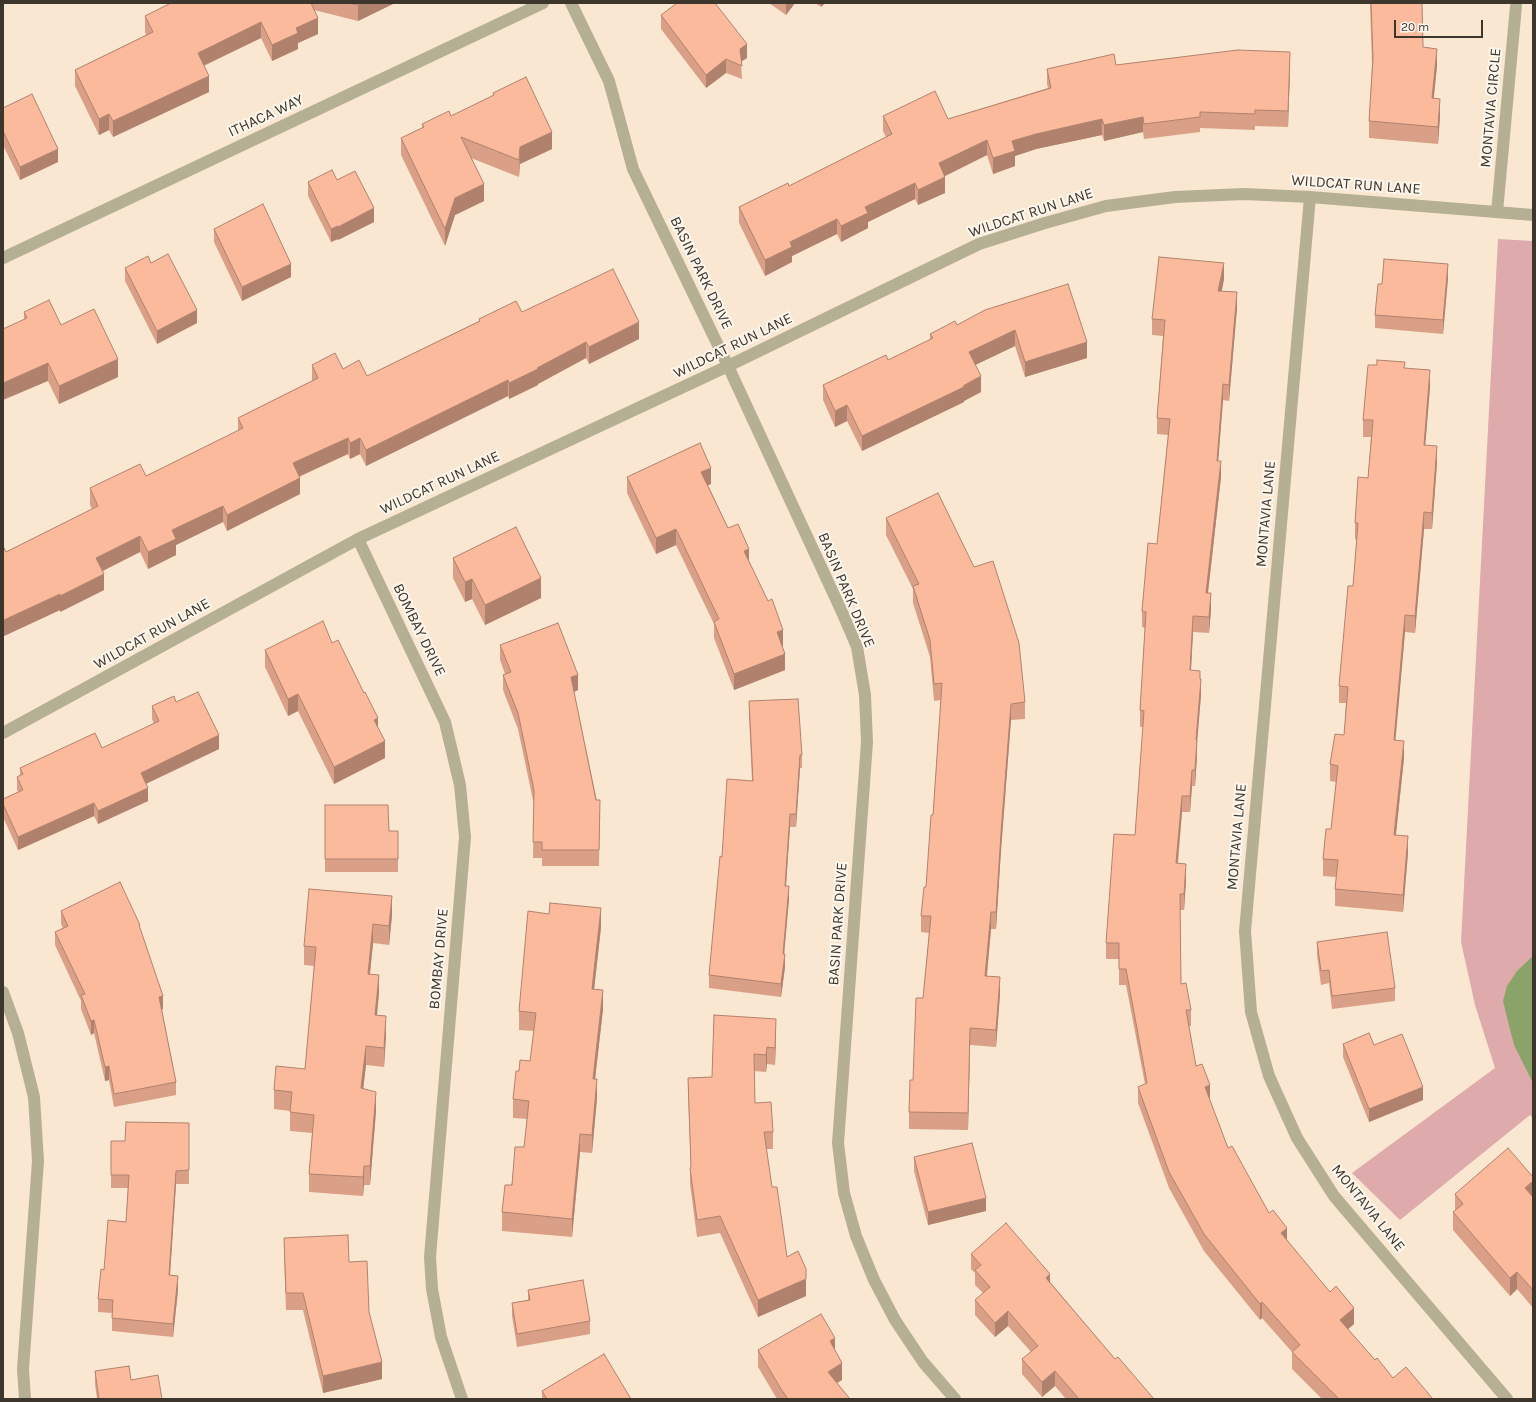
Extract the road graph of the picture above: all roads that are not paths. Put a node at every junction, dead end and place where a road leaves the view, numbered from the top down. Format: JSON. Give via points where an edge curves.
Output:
{"nodes":[{"id":1,"x":543,"y":3,"type":"edge"},
{"id":2,"x":571,"y":3,"type":"edge"},
{"id":3,"x":1516,"y":6,"type":"dead end"},
{"id":4,"x":1310,"y":197,"type":"junction"},
{"id":5,"x":1497,"y":212,"type":"junction"},
{"id":6,"x":1533,"y":215,"type":"edge"},
{"id":7,"x":3,"y":258,"type":"edge"},
{"id":8,"x":728,"y":366,"type":"junction"},
{"id":9,"x":358,"y":539,"type":"junction"},
{"id":10,"x":3,"y":733,"type":"edge"},
{"id":11,"x":3,"y":992,"type":"edge"},
{"id":12,"x":26,"y":1399,"type":"edge"},
{"id":13,"x":462,"y":1399,"type":"edge"},
{"id":14,"x":955,"y":1399,"type":"edge"},
{"id":15,"x":1507,"y":1399,"type":"edge"}],
"edges":[{"from":1,"to":7,"type":"street","name":"ITHACA WAY"},
{"from":2,"to":8,"type":"street","name":"BASIN PARK DRIVE","via":[[609,81],[633,169]]},
{"from":3,"to":5,"type":"street","name":"MONTAVIA CIRCLE"},
{"from":4,"to":5,"type":"street","name":"WILDCAT RUN LANE"},
{"from":4,"to":8,"type":"street","name":"WILDCAT RUN LANE","via":[[1244,194],[1175,197],[1106,206],[1045,223],[979,244]]},
{"from":4,"to":15,"type":"street","name":"MONTAVIA LANE","via":[[1245,931],[1251,1012],[1269,1076],[1294,1131],[1334,1196]]},
{"from":5,"to":6,"type":"street","name":"WILDCAT RUN LANE"},
{"from":8,"to":9,"type":"street","name":"WILDCAT RUN LANE"},
{"from":8,"to":14,"type":"street","name":"BASIN PARK DRIVE","via":[[857,647],[865,695],[867,742],[838,1143],[844,1193],[856,1236],[874,1280],[895,1320],[923,1362]]},
{"from":9,"to":10,"type":"street","name":"WILDCAT RUN LANE"},
{"from":9,"to":13,"type":"street","name":"BOMBAY DRIVE","via":[[445,722],[460,785],[465,837],[430,1257],[432,1289],[441,1337]]},
{"from":11,"to":12,"type":"street","via":[[18,1033],[34,1098],[38,1162],[23,1369]]}]}
